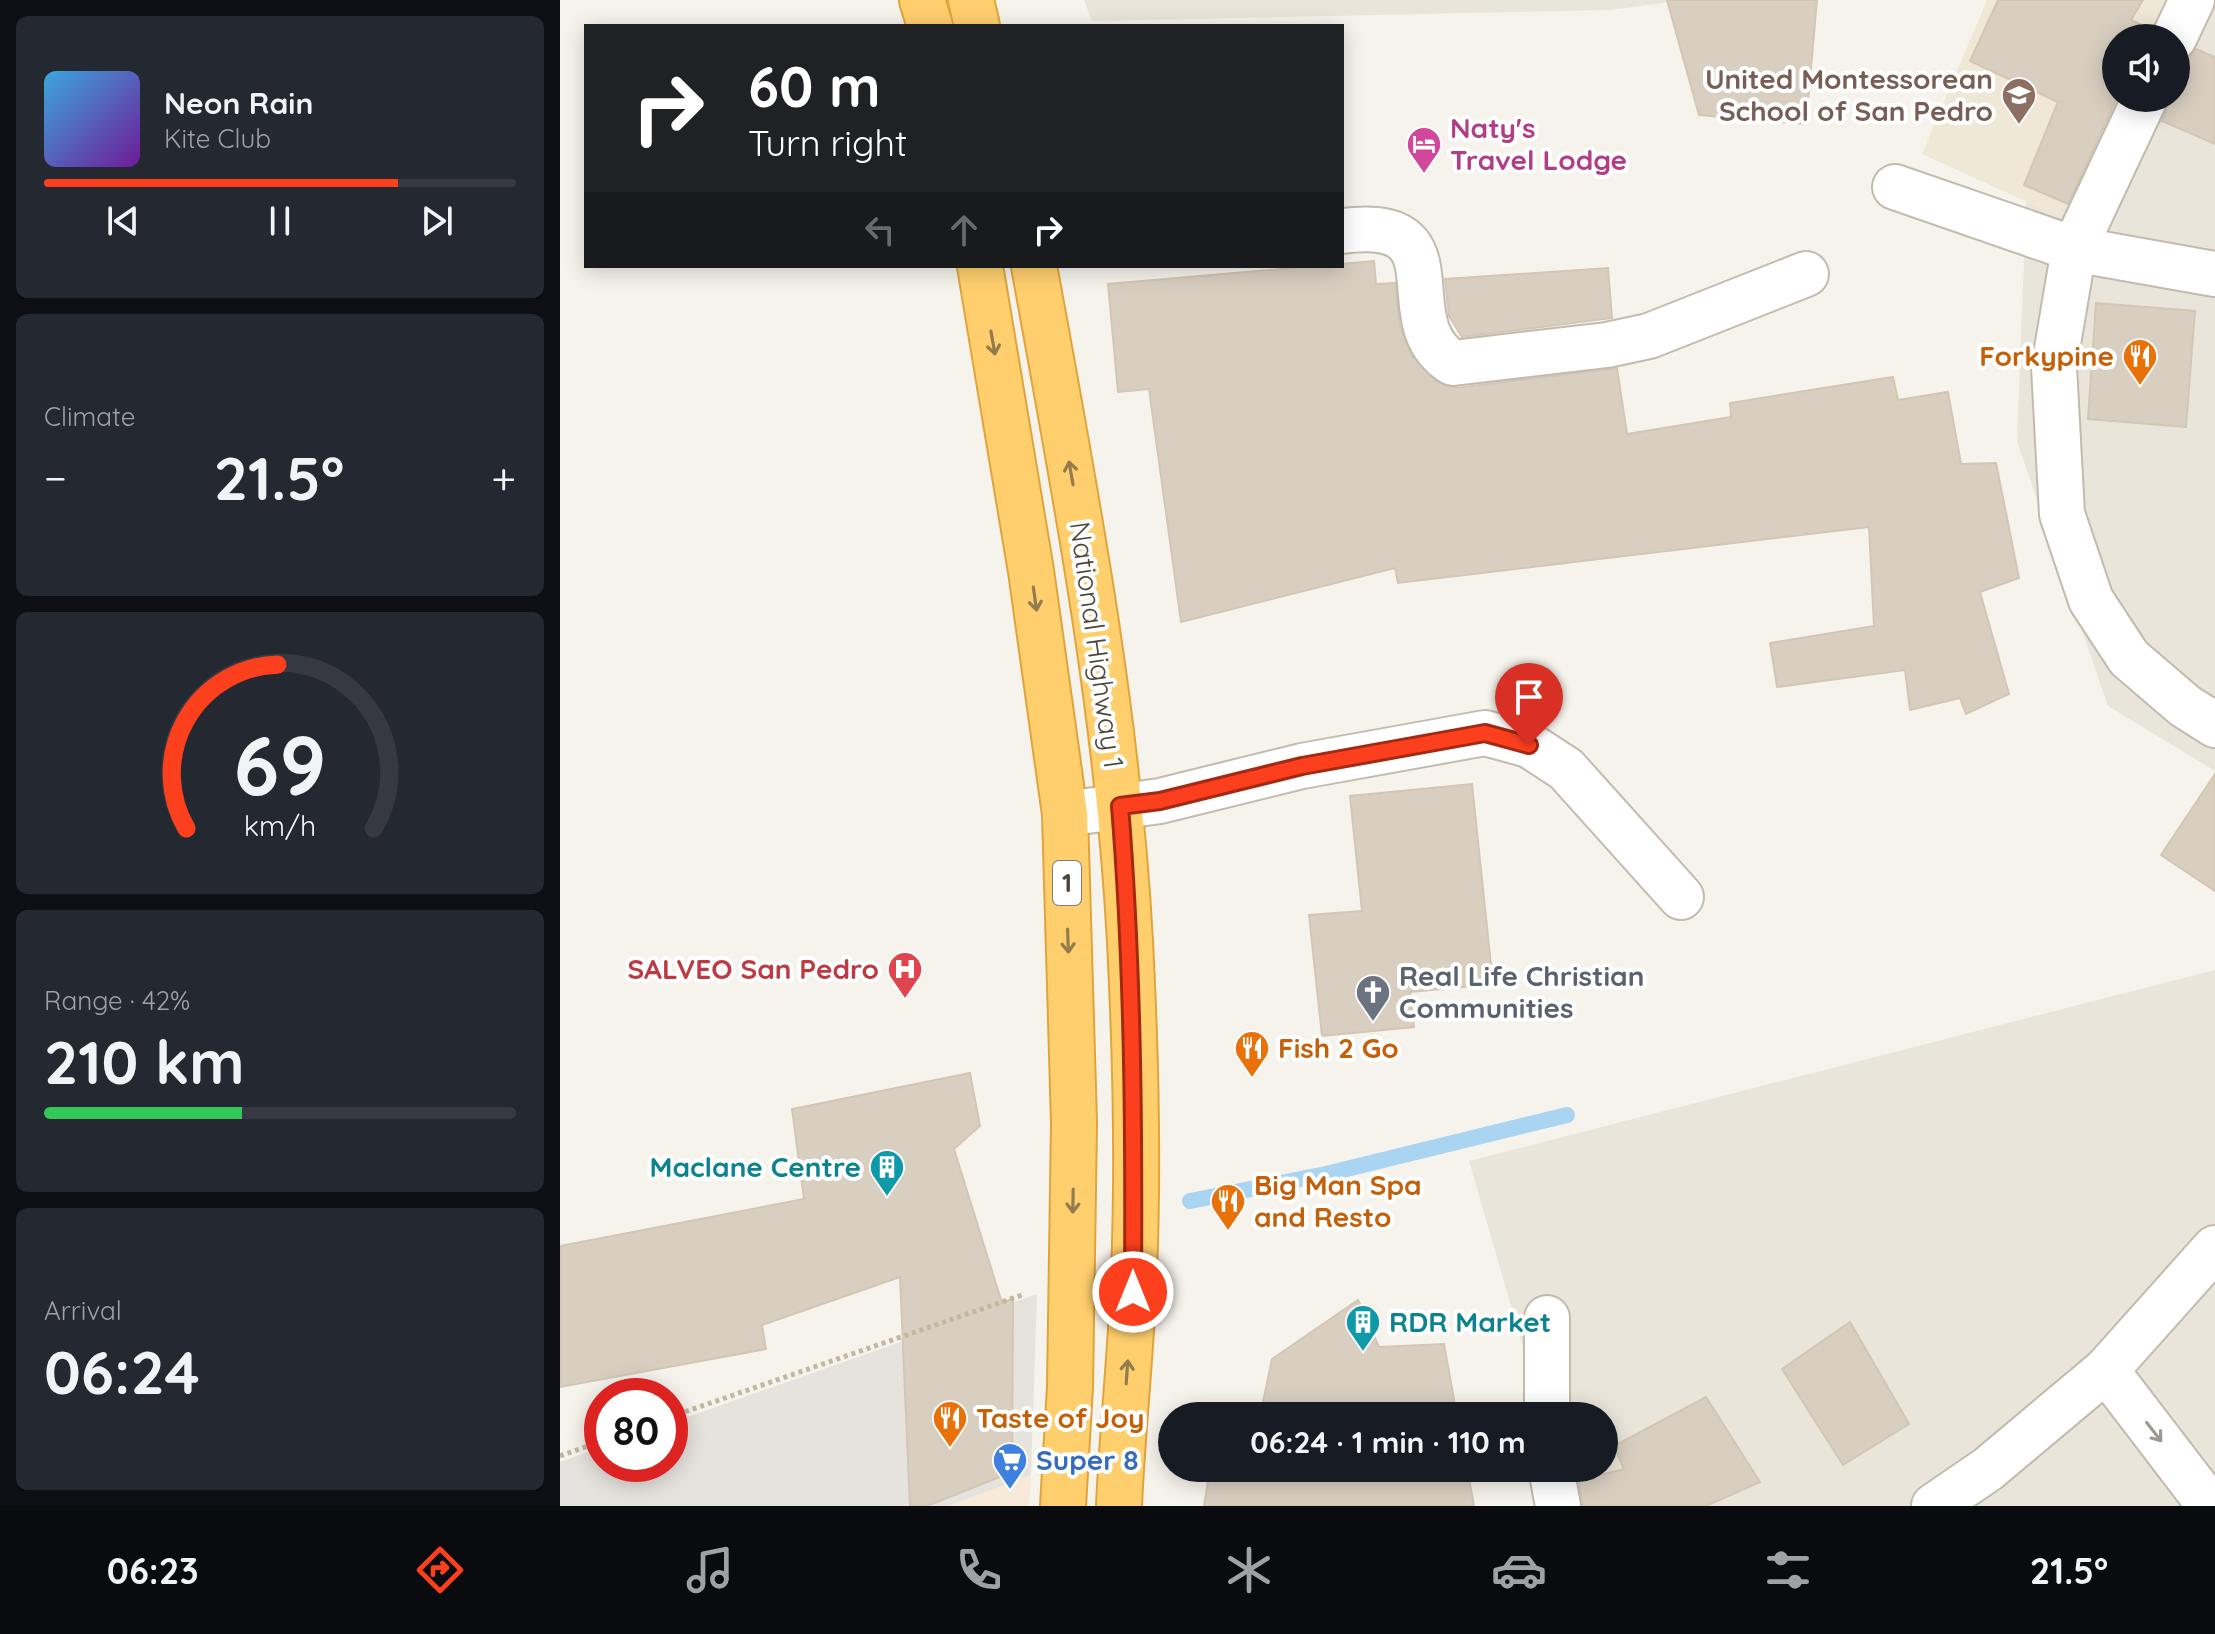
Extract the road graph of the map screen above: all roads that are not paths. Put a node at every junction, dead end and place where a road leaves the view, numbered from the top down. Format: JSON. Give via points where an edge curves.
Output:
{"nodes":[{"id":1,"x":922,"y":0,"type":"edge"},
{"id":2,"x":971,"y":0,"type":"edge"},
{"id":3,"x":2192,"y":0,"type":"edge"},
{"id":4,"x":929,"y":24,"type":"edge"},
{"id":5,"x":977,"y":24,"type":"edge"},
{"id":6,"x":2181,"y":24,"type":"edge"},
{"id":7,"x":2138,"y":112,"type":"edge"},
{"id":8,"x":1895,"y":187,"type":"dead end"},
{"id":9,"x":1344,"y":231,"type":"edge"},
{"id":10,"x":2074,"y":249,"type":"junction"},
{"id":11,"x":1008,"y":268,"type":"edge"},
{"id":12,"x":1035,"y":268,"type":"edge"},
{"id":13,"x":981,"y":270,"type":"edge"},
{"id":14,"x":1806,"y":274,"type":"dead end"},
{"id":15,"x":2215,"y":274,"type":"edge"},
{"id":16,"x":2215,"y":725,"type":"edge"},
{"id":17,"x":1120,"y":806,"type":"junction"},
{"id":18,"x":1065,"y":814,"type":"junction"},
{"id":19,"x":1681,"y":897,"type":"dead end"},
{"id":20,"x":2215,"y":1248,"type":"edge"},
{"id":21,"x":1547,"y":1318,"type":"dead end"},
{"id":22,"x":2106,"y":1370,"type":"junction"},
{"id":23,"x":1547,"y":1402,"type":"edge"},
{"id":24,"x":1554,"y":1482,"type":"edge"},
{"id":25,"x":1063,"y":1506,"type":"edge"},
{"id":26,"x":1119,"y":1506,"type":"edge"},
{"id":27,"x":1558,"y":1506,"type":"edge"},
{"id":28,"x":1934,"y":1506,"type":"edge"},
{"id":29,"x":2210,"y":1506,"type":"edge"}],
"edges":[{"from":1,"to":4,"type":"highway"},
{"from":2,"to":5,"type":"highway"},
{"from":3,"to":6,"type":"street"},
{"from":7,"to":10,"type":"street"},
{"from":8,"to":10,"type":"street"},
{"from":9,"to":14,"type":"street","via":[[1375,227],[1399,234],[1414,249],[1429,338],[1453,363],[1649,336]]},
{"from":10,"to":15,"type":"street"},
{"from":10,"to":16,"type":"street","via":[[2054,367],[2062,514],[2091,600],[2129,658]]},
{"from":11,"to":13,"type":"street"},
{"from":17,"to":12,"type":"highway","name":"National Highway 1","one_way":true,"via":[[1083,539]]},
{"from":13,"to":18,"type":"highway","name":"National Highway 1","number":"1","one_way":true},
{"from":17,"to":18,"type":"street"},
{"from":17,"to":19,"type":"street","via":[[1485,733],[1529,745],[1566,769]]},
{"from":26,"to":17,"type":"highway","name":"National Highway 1","one_way":true,"via":[[1133,1292],[1135,1125]]},
{"from":18,"to":25,"type":"highway","name":"National Highway 1","number":"1","one_way":true,"via":[[1074,1123]]},
{"from":20,"to":22,"type":"street"},
{"from":21,"to":23,"type":"street"},
{"from":22,"to":28,"type":"street","via":[[1988,1469]]},
{"from":22,"to":29,"type":"street","one_way":true},
{"from":24,"to":27,"type":"street"}]}
